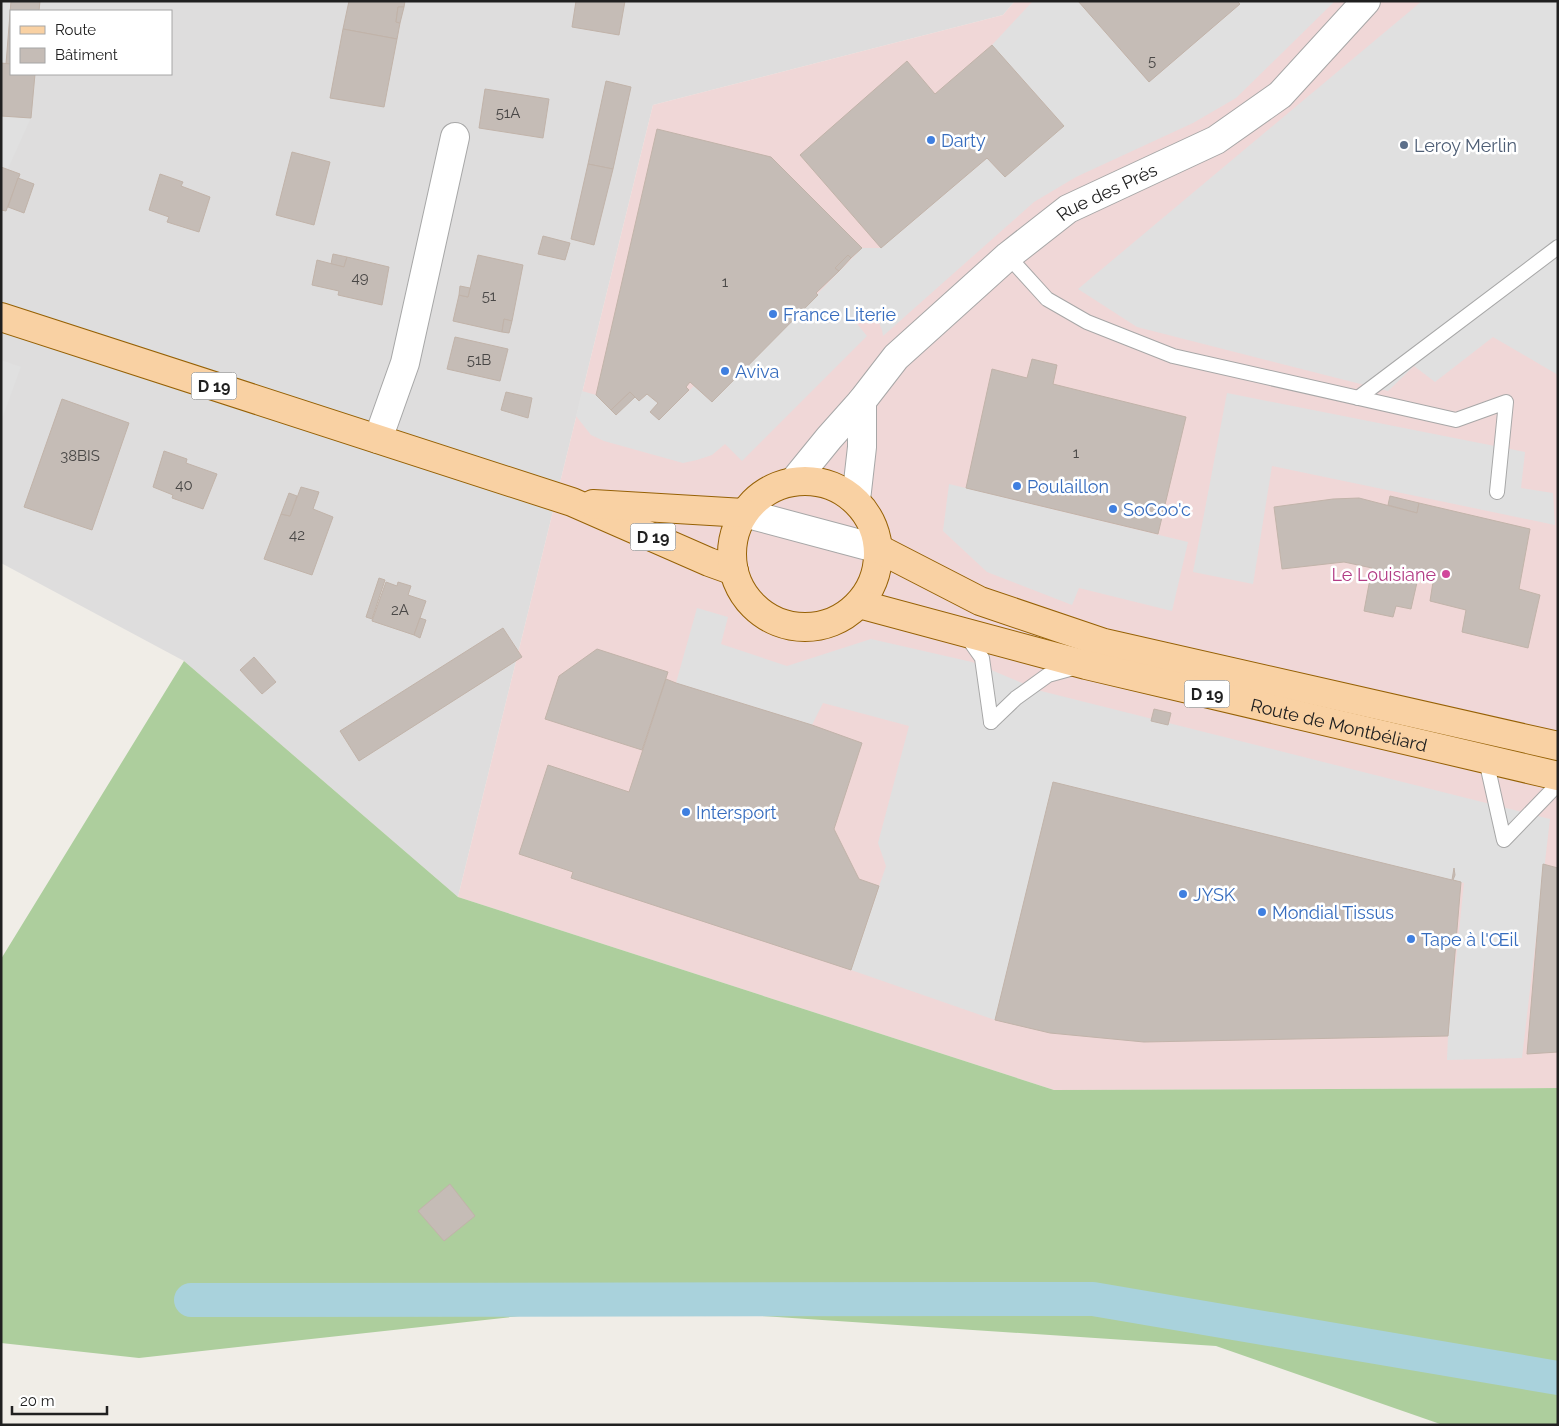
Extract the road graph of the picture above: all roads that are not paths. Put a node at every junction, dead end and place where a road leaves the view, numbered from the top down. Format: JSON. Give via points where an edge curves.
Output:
{"nodes":[{"id":1,"x":1366,"y":1,"type":"edge"},
{"id":2,"x":456,"y":137,"type":"dead end"},
{"id":3,"x":1558,"y":247,"type":"edge"},
{"id":4,"x":1008,"y":256,"type":"junction"},
{"id":5,"x":1,"y":317,"type":"edge"},
{"id":6,"x":1358,"y":398,"type":"junction"},
{"id":7,"x":862,"y":401,"type":"junction"},
{"id":8,"x":378,"y":439,"type":"junction"},
{"id":9,"x":794,"y":481,"type":"junction"},
{"id":10,"x":1497,"y":492,"type":"dead end"},
{"id":11,"x":856,"y":500,"type":"junction"},
{"id":12,"x":572,"y":502,"type":"junction"},
{"id":13,"x":744,"y":514,"type":"junction"},
{"id":14,"x":879,"y":549,"type":"junction"},
{"id":15,"x":734,"y":571,"type":"junction"},
{"id":16,"x":859,"y":604,"type":"junction"},
{"id":17,"x":963,"y":632,"type":"junction"},
{"id":18,"x":1086,"y":665,"type":"junction"},
{"id":19,"x":1558,"y":746,"type":"edge"},
{"id":20,"x":1486,"y":760,"type":"junction"},
{"id":21,"x":1558,"y":776,"type":"edge"},
{"id":22,"x":1558,"y":784,"type":"edge"}],
"edges":[{"from":1,"to":4,"type":"street","name":"Rue des Prés","via":[[1280,95],[1216,140],[1068,209]]},
{"from":2,"to":8,"type":"street","via":[[405,362]]},
{"from":3,"to":6,"type":"lane"},
{"from":4,"to":6,"type":"lane","via":[[1047,299],[1087,322],[1173,356]]},
{"from":4,"to":7,"type":"street","name":"Rue des Prés","via":[[896,357]]},
{"from":5,"to":8,"type":"main road","number":"D 19"},
{"from":6,"to":10,"type":"lane","via":[[1456,420],[1506,402]]},
{"from":7,"to":9,"type":"street","name":"Rue des Prés"},
{"from":7,"to":11,"type":"street","via":[[862,447]]},
{"from":8,"to":12,"type":"main road","number":"D 19"},
{"from":9,"to":11,"type":"main road","via":[[817,481],[838,487]]},
{"from":9,"to":13,"type":"main road","via":[[774,487],[757,498]]},
{"from":11,"to":14,"type":"main road","via":[[868,514]]},
{"from":12,"to":13,"type":"main road","number":"D 19"},
{"from":12,"to":15,"type":"main road","number":"D 19"},
{"from":13,"to":14,"type":"street"},
{"from":13,"to":15,"type":"main road","via":[[735,531]]},
{"from":14,"to":16,"type":"main road","via":[[871,588]]},
{"from":14,"to":19,"type":"main road","name":"Route de Montbéliard","number":"D 19","via":[[980,601],[1104,643]]},
{"from":15,"to":16,"type":"main road","via":[[742,592],[757,609],[776,621],[797,627],[820,626],[841,618]]},
{"from":16,"to":17,"type":"main road","name":"Route de Montbéliard","number":"D 19"},
{"from":17,"to":18,"type":"main road","name":"Route de Montbéliard","number":"D 19"},
{"from":17,"to":18,"type":"lane","via":[[982,658],[991,722],[1016,698],[1048,675]]},
{"from":18,"to":20,"type":"main road","name":"Route de Montbéliard","number":"D 19"},
{"from":20,"to":21,"type":"main road","name":"Route de Montbéliard","number":"D 19"},
{"from":20,"to":22,"type":"lane","via":[[1504,840]]}]}
